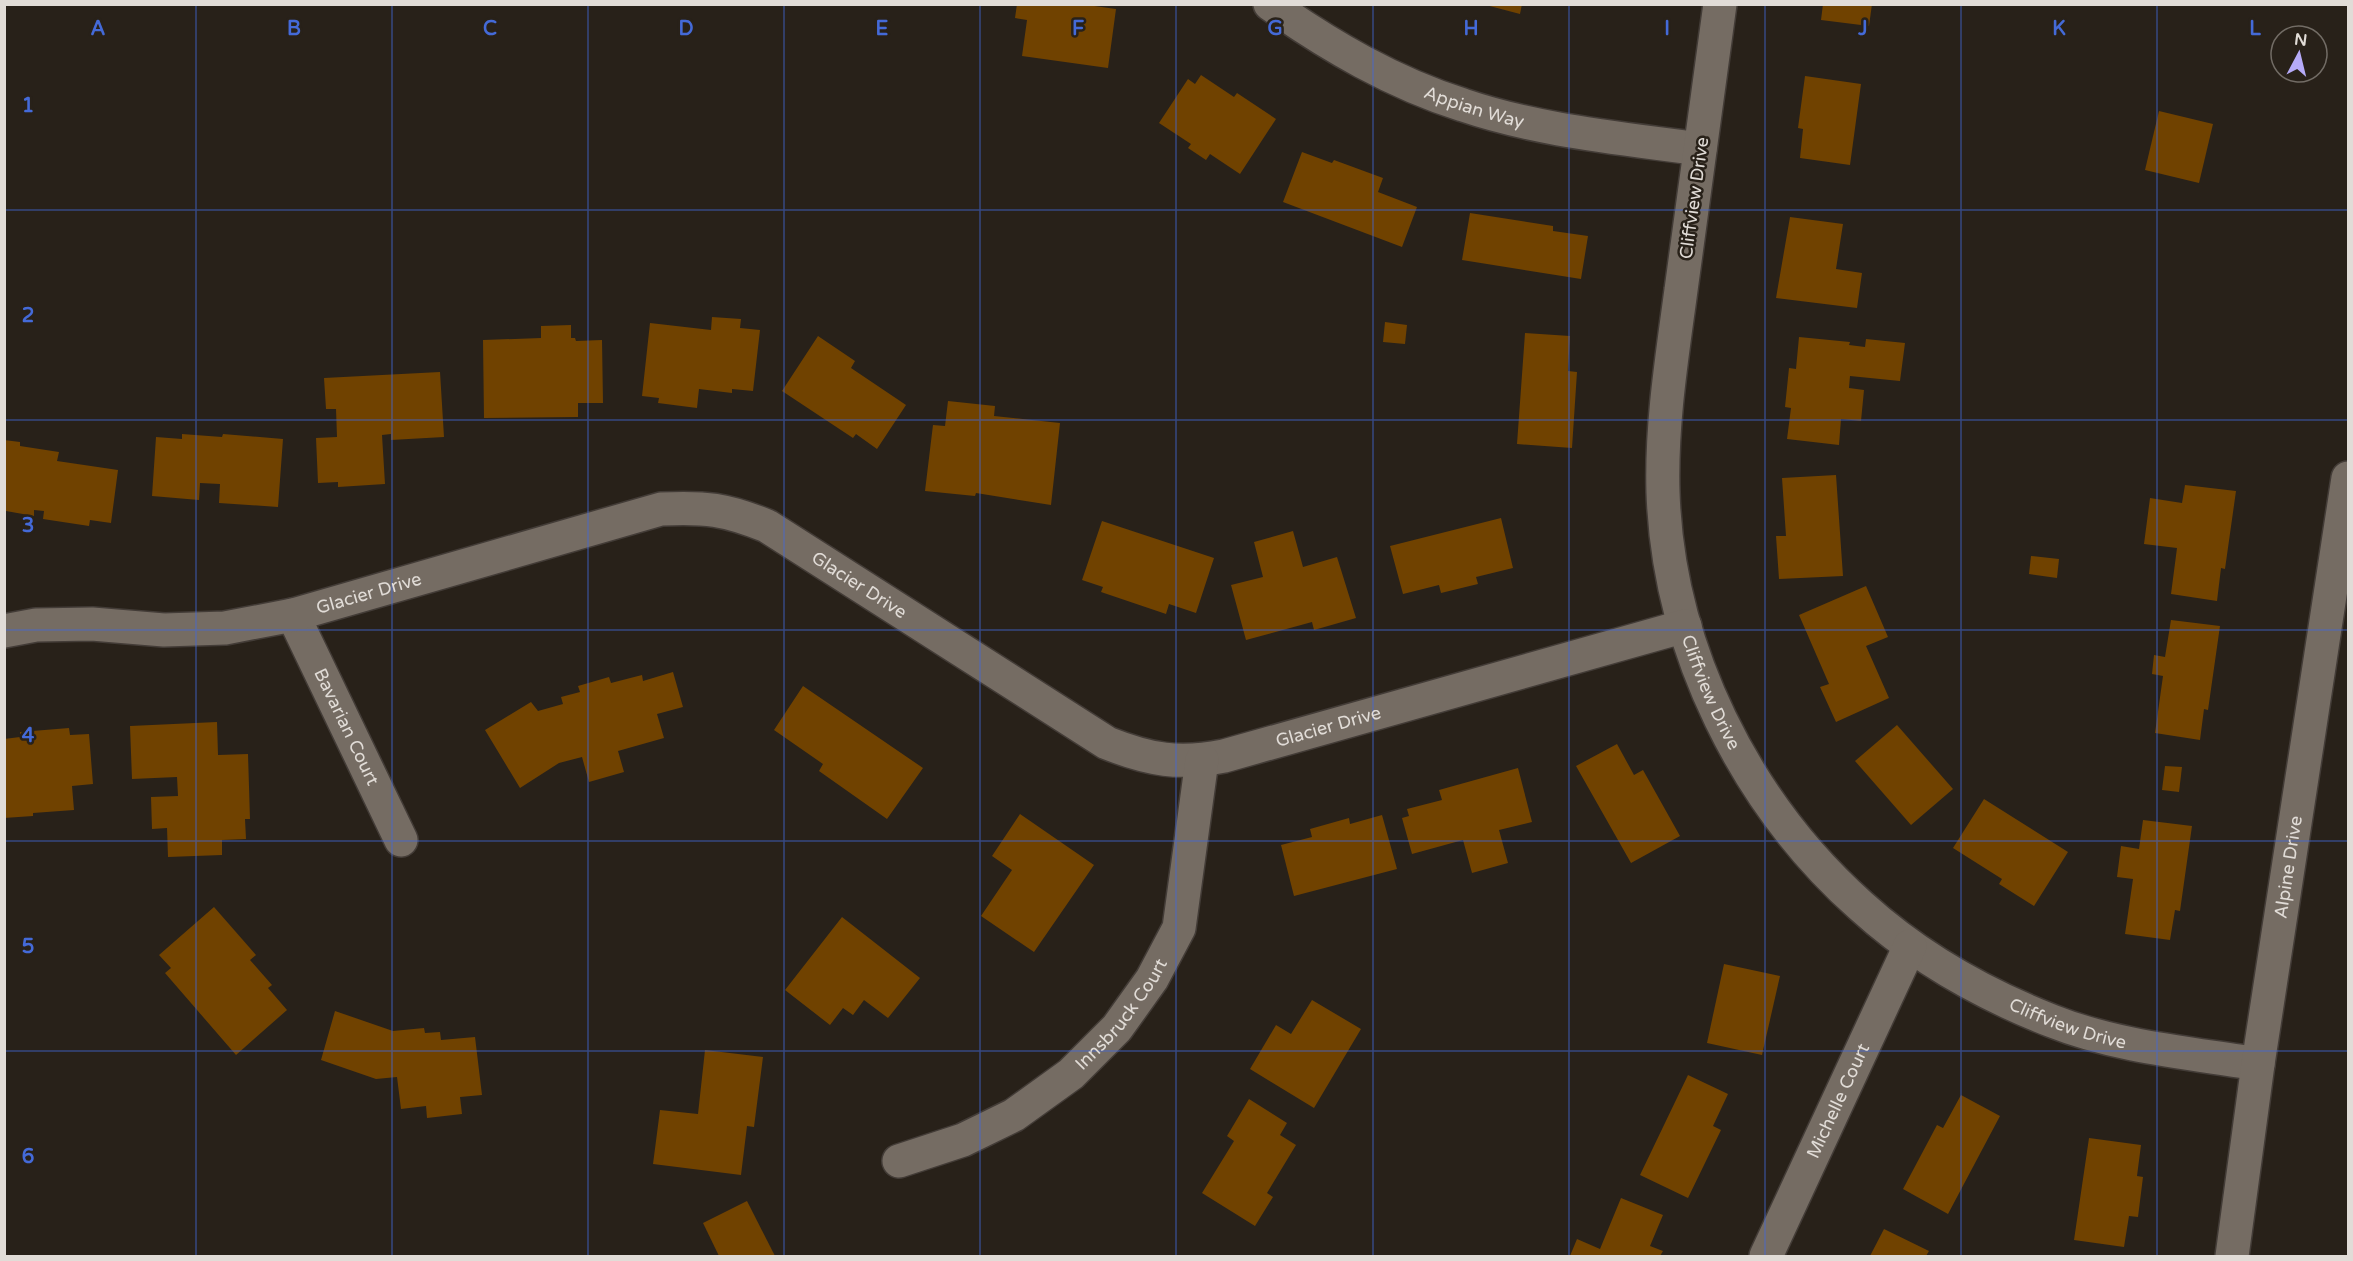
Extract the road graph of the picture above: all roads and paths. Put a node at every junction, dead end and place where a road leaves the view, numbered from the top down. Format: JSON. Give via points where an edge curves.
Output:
{"nodes":[{"id":1,"x":1270,"y":4,"type":"edge"},
{"id":2,"x":1720,"y":4,"type":"edge"},
{"id":3,"x":1700,"y":149,"type":"junction"},
{"id":4,"x":2349,"y":478,"type":"edge"},
{"id":5,"x":293,"y":615,"type":"junction"},
{"id":6,"x":1685,"y":626,"type":"junction"},
{"id":7,"x":4,"y":631,"type":"edge"},
{"id":8,"x":1202,"y":760,"type":"junction"},
{"id":9,"x":401,"y":840,"type":"dead end"},
{"id":10,"x":1910,"y":946,"type":"junction"},
{"id":11,"x":2258,"y":1064,"type":"junction"},
{"id":12,"x":899,"y":1161,"type":"dead end"},
{"id":13,"x":1766,"y":1257,"type":"edge"},
{"id":14,"x":2232,"y":1257,"type":"edge"}],
"edges":[{"from":1,"to":3,"type":"street","name":"Appian Way","via":[[1323,41],[1396,80],[1463,106],[1544,126]]},
{"from":2,"to":3,"type":"street","name":"Cliffview Drive"},
{"from":3,"to":6,"type":"street","name":"Cliffview Drive","via":[[1664,422],[1663,495],[1672,567]]},
{"from":4,"to":11,"type":"street","name":"Alpine Drive"},
{"from":5,"to":7,"type":"street","name":"Glacier Drive","via":[[225,628],[164,630],[92,624],[36,625]]},
{"from":5,"to":8,"type":"street","name":"Glacier Drive","via":[[661,509],[700,507],[735,513],[767,526],[1107,743],[1138,756]]},
{"from":5,"to":9,"type":"street","name":"Bavarian Court"},
{"from":6,"to":8,"type":"street","name":"Glacier Drive"},
{"from":6,"to":10,"type":"street","name":"Cliffview Drive","via":[[1714,706],[1753,779],[1802,846],[1860,906]]},
{"from":8,"to":12,"type":"street","name":"Innsbruck Court","via":[[1179,928],[1152,979],[1117,1028],[1071,1074],[1014,1115],[963,1140]]},
{"from":10,"to":11,"type":"street","name":"Cliffview Drive","via":[[1979,989],[2055,1022],[2124,1043]]},
{"from":10,"to":13,"type":"street","name":"Michelle Court"},
{"from":11,"to":14,"type":"street","name":"Alpine Drive"}]}
